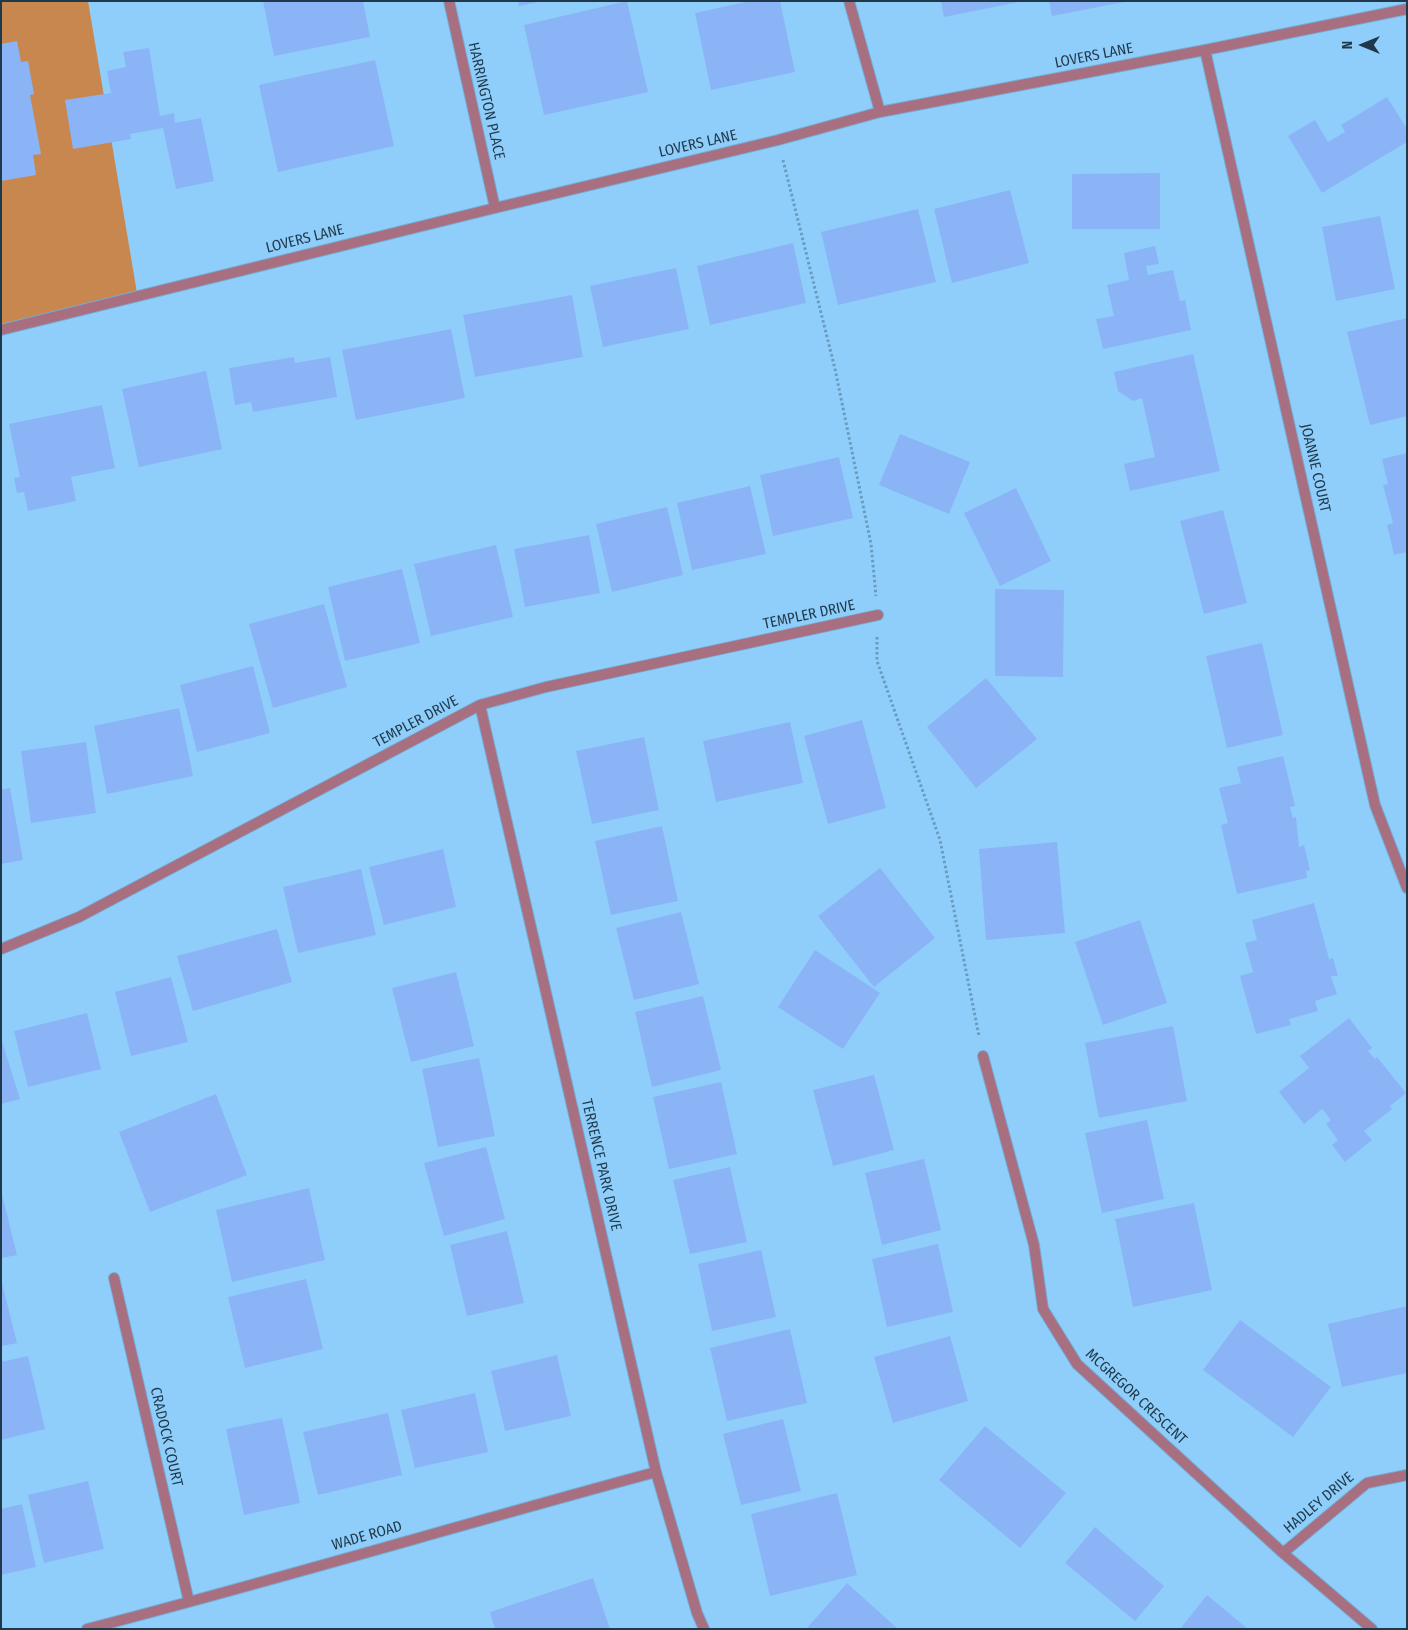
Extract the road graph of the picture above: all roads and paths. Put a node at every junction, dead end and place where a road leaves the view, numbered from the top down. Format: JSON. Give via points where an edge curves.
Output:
{"nodes":[{"id":1,"x":449,"y":1,"type":"edge"},
{"id":2,"x":849,"y":1,"type":"edge"},
{"id":3,"x":1407,"y":9,"type":"edge"},
{"id":4,"x":1205,"y":50,"type":"junction"},
{"id":5,"x":880,"y":112,"type":"junction"},
{"id":6,"x":778,"y":140,"type":"junction"},
{"id":7,"x":495,"y":208,"type":"junction"},
{"id":8,"x":1,"y":330,"type":"edge"},
{"id":9,"x":878,"y":615,"type":"junction"},
{"id":10,"x":480,"y":705,"type":"junction"},
{"id":11,"x":1407,"y":888,"type":"edge"},
{"id":12,"x":1,"y":949,"type":"edge"},
{"id":13,"x":983,"y":1056,"type":"joint"},
{"id":14,"x":114,"y":1278,"type":"dead end"},
{"id":15,"x":656,"y":1472,"type":"junction"},
{"id":16,"x":1407,"y":1475,"type":"edge"},
{"id":17,"x":1283,"y":1553,"type":"junction"},
{"id":18,"x":189,"y":1602,"type":"junction"},
{"id":19,"x":87,"y":1629,"type":"edge"},
{"id":20,"x":704,"y":1629,"type":"edge"},
{"id":21,"x":1372,"y":1629,"type":"edge"}],
"edges":[{"from":1,"to":7,"type":"street","name":"HARRINGTON PLACE"},
{"from":2,"to":5,"type":"street"},
{"from":3,"to":4,"type":"street","name":"LOVERS LANE"},
{"from":4,"to":5,"type":"street","name":"LOVERS LANE"},
{"from":4,"to":11,"type":"street","name":"JOANNE COURT","via":[[1375,805]]},
{"from":5,"to":6,"type":"street","name":"LOVERS LANE"},
{"from":6,"to":7,"type":"street","name":"LOVERS LANE"},
{"from":6,"to":9,"type":"path","via":[[837,378],[871,544]]},
{"from":7,"to":8,"type":"street","name":"LOVERS LANE"},
{"from":9,"to":10,"type":"street","name":"TEMPLER DRIVE","via":[[546,687]]},
{"from":9,"to":13,"type":"path","via":[[876,661],[940,840]]},
{"from":10,"to":12,"type":"street","name":"TEMPLER DRIVE","via":[[79,917]]},
{"from":10,"to":15,"type":"street","name":"TERRENCE PARK DRIVE"},
{"from":13,"to":17,"type":"street","name":"MCGREGOR CRESCENT","via":[[1034,1245],[1048,1317],[1077,1364]]},
{"from":14,"to":18,"type":"street","name":"CRADOCK COURT"},
{"from":15,"to":18,"type":"street","name":"WADE ROAD"},
{"from":15,"to":20,"type":"street","name":"TERRENCE PARK DRIVE"},
{"from":16,"to":17,"type":"street","name":"HADLEY DRIVE","via":[[1367,1483]]},
{"from":17,"to":21,"type":"street","name":"MCGREGOR CRESCENT"},
{"from":18,"to":19,"type":"street","name":"WADE ROAD"}]}
